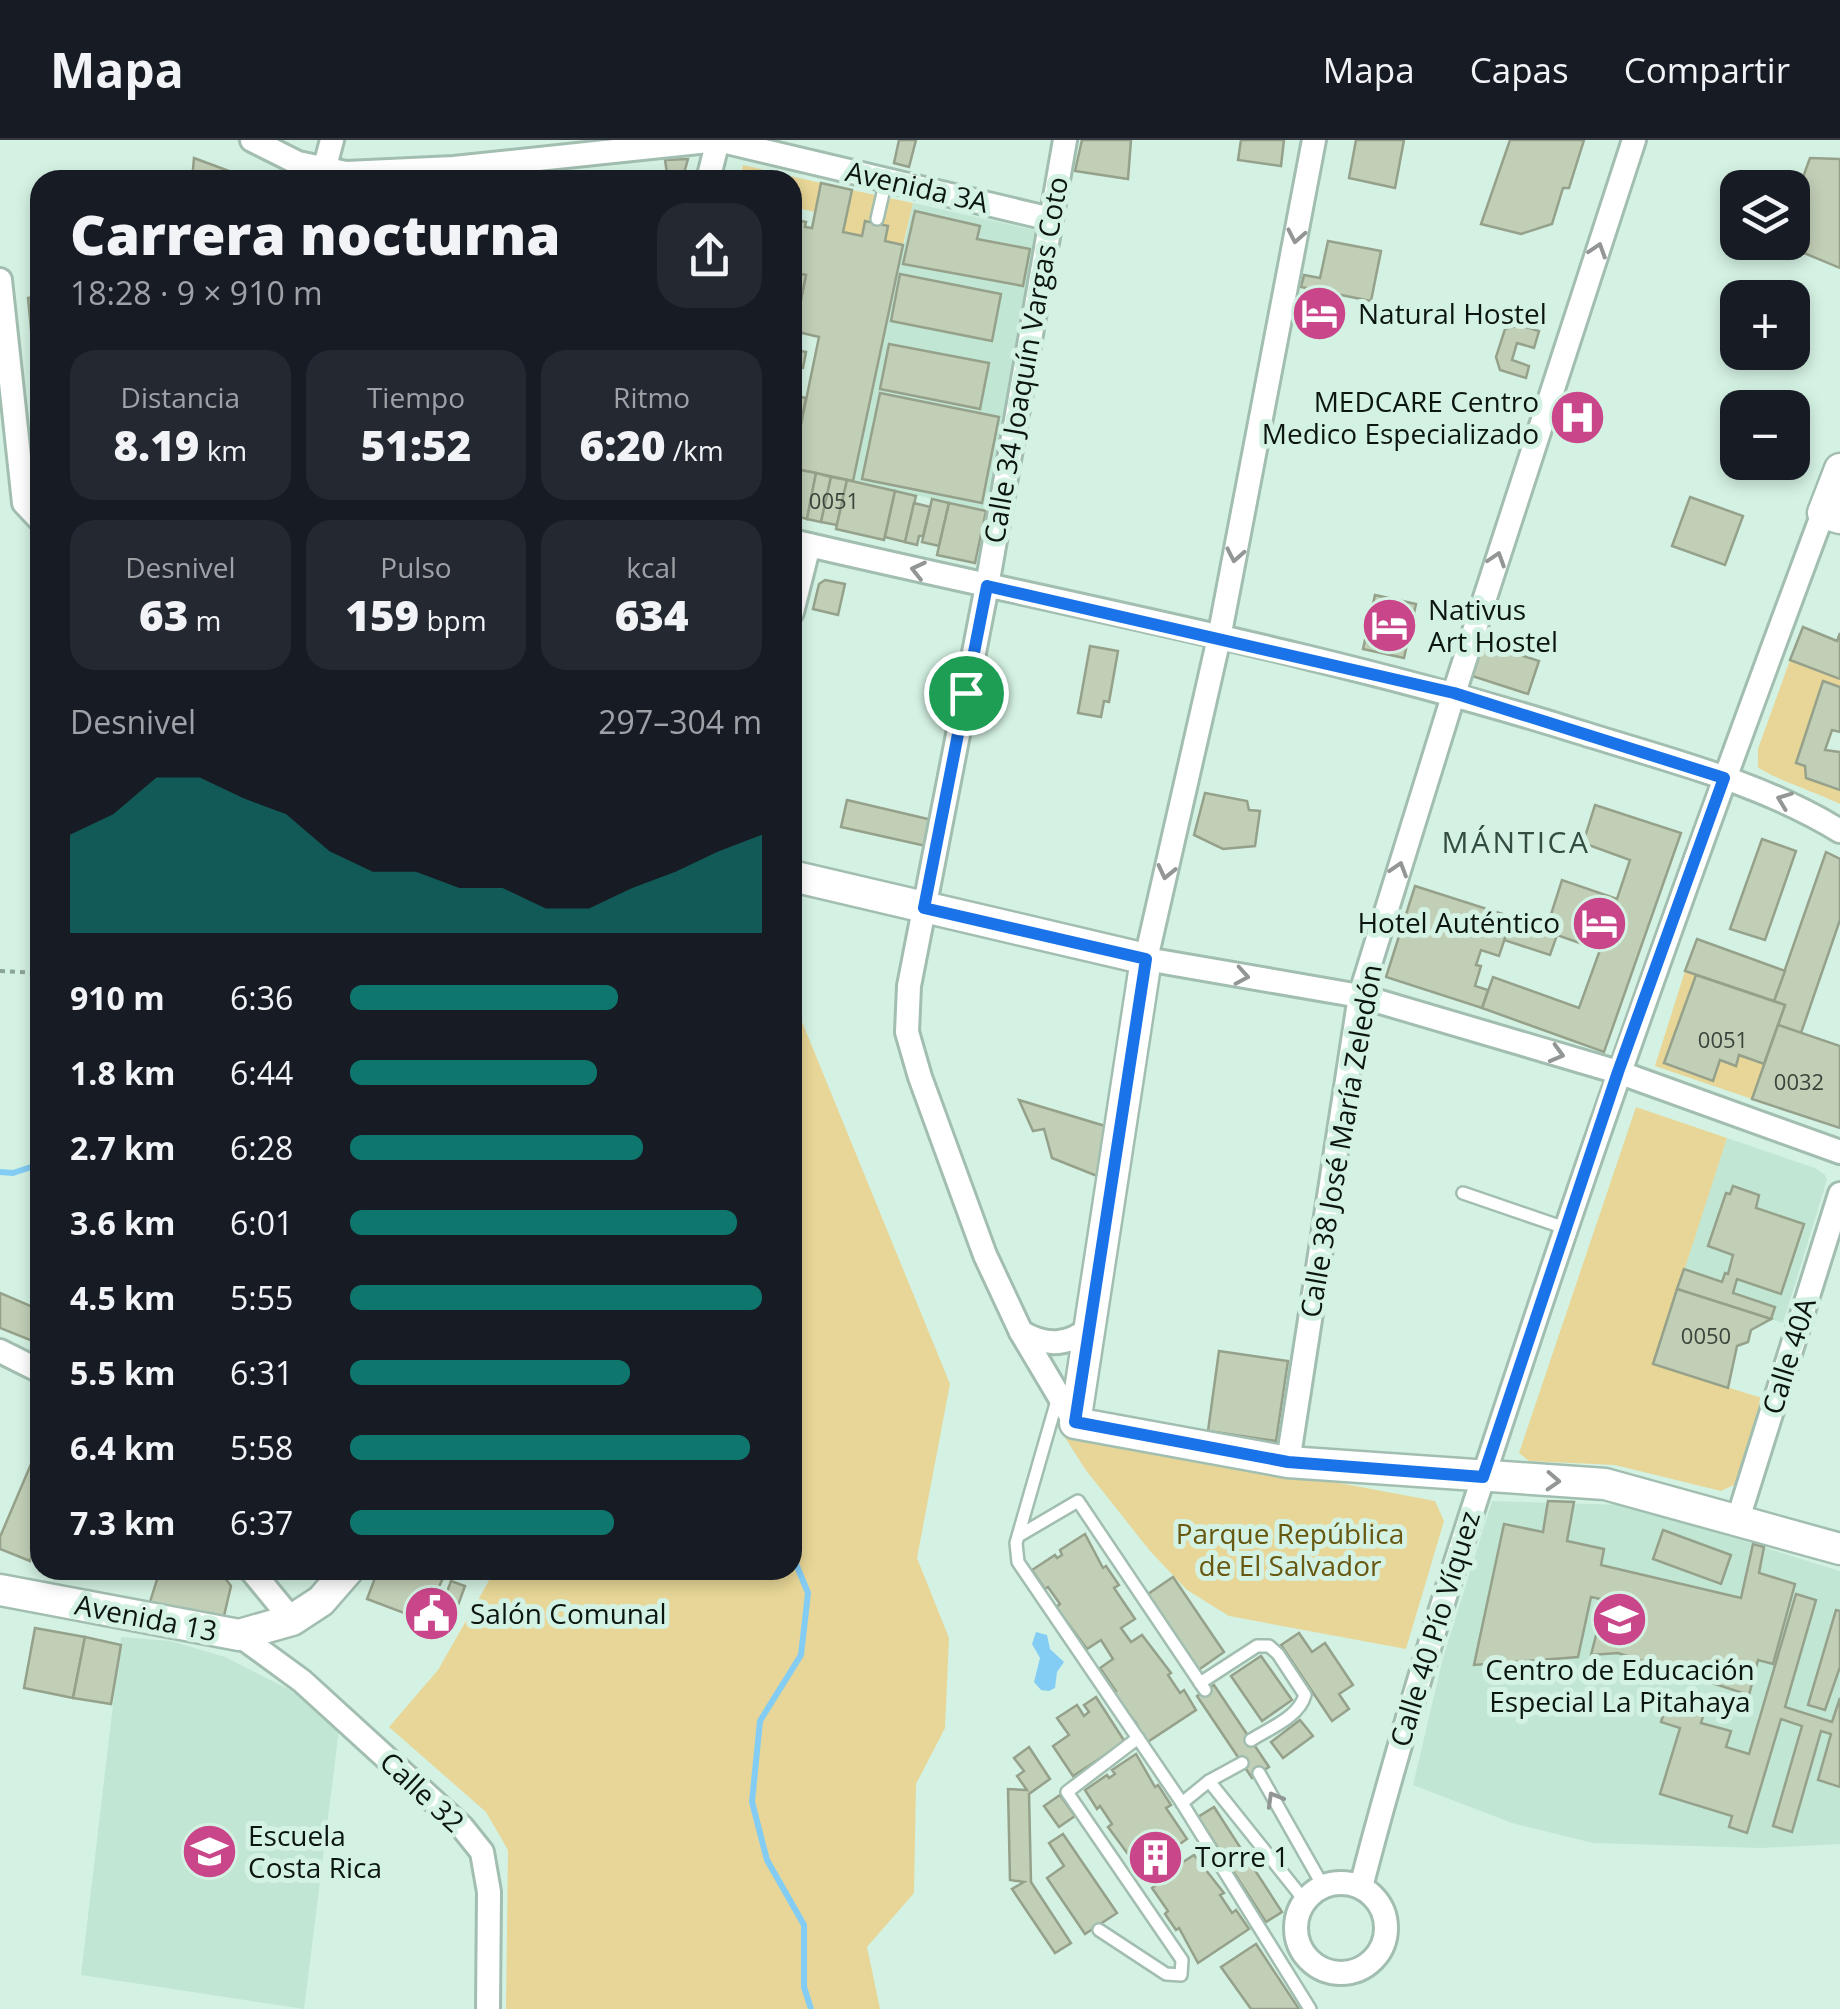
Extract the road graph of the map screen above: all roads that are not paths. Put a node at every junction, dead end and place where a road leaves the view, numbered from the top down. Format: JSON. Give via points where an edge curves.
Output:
{"nodes":[{"id":1,"x":252,"y":140,"type":"edge"},
{"id":2,"x":332,"y":140,"type":"edge"},
{"id":3,"x":718,"y":140,"type":"edge"},
{"id":4,"x":1066,"y":140,"type":"edge"},
{"id":5,"x":1314,"y":140,"type":"edge"},
{"id":6,"x":1634,"y":140,"type":"edge"},
{"id":7,"x":324,"y":170,"type":"joint"},
{"id":8,"x":483,"y":170,"type":"edge"},
{"id":9,"x":710,"y":170,"type":"edge"},
{"id":10,"x":886,"y":180,"type":"junction"},
{"id":11,"x":877,"y":219,"type":"dead end"},
{"id":12,"x":1052,"y":219,"type":"junction"},
{"id":13,"x":0,"y":280,"type":"edge"},
{"id":14,"x":6,"y":392,"type":"edge"},
{"id":15,"x":1835,"y":496,"type":"edge"},
{"id":16,"x":30,"y":509,"type":"edge"},
{"id":17,"x":802,"y":543,"type":"edge"},
{"id":18,"x":987,"y":586,"type":"junction"},
{"id":19,"x":1219,"y":638,"type":"junction"},
{"id":20,"x":1454,"y":693,"type":"junction"},
{"id":21,"x":1724,"y":778,"type":"junction"},
{"id":22,"x":1840,"y":831,"type":"edge"},
{"id":23,"x":802,"y":878,"type":"edge"},
{"id":24,"x":924,"y":908,"type":"junction"},
{"id":25,"x":1146,"y":959,"type":"junction"},
{"id":26,"x":1360,"y":996,"type":"junction"},
{"id":27,"x":1618,"y":1072,"type":"junction"},
{"id":28,"x":1840,"y":1152,"type":"edge"},
{"id":29,"x":1463,"y":1193,"type":"dead end"},
{"id":30,"x":1840,"y":1194,"type":"edge"},
{"id":31,"x":1565,"y":1228,"type":"junction"},
{"id":32,"x":1091,"y":1327,"type":"junction"},
{"id":33,"x":1021,"y":1332,"type":"junction"},
{"id":34,"x":0,"y":1351,"type":"edge"},
{"id":35,"x":30,"y":1366,"type":"edge"},
{"id":36,"x":1058,"y":1395,"type":"junction"},
{"id":37,"x":1075,"y":1422,"type":"junction"},
{"id":38,"x":1288,"y":1462,"type":"junction"},
{"id":39,"x":1483,"y":1477,"type":"junction"},
{"id":40,"x":1738,"y":1519,"type":"junction"},
{"id":41,"x":1020,"y":1535,"type":"junction"},
{"id":42,"x":1840,"y":1549,"type":"edge"},
{"id":43,"x":259,"y":1580,"type":"edge"},
{"id":44,"x":339,"y":1580,"type":"edge"},
{"id":45,"x":0,"y":1590,"type":"edge"},
{"id":46,"x":292,"y":1620,"type":"junction"},
{"id":47,"x":239,"y":1635,"type":"junction"},
{"id":48,"x":1138,"y":1738,"type":"junction"},
{"id":49,"x":1252,"y":1740,"type":"dead end"},
{"id":50,"x":1242,"y":1763,"type":"dead end"},
{"id":51,"x":1259,"y":1773,"type":"dead end"},
{"id":52,"x":1209,"y":1781,"type":"junction"},
{"id":53,"x":1182,"y":1804,"type":"junction"},
{"id":54,"x":1361,"y":1887,"type":"junction"},
{"id":55,"x":1314,"y":1894,"type":"junction"},
{"id":56,"x":1099,"y":1930,"type":"dead end"},
{"id":57,"x":488,"y":2009,"type":"edge"},
{"id":58,"x":1310,"y":2009,"type":"edge"}],
"edges":[{"from":1,"to":7,"type":"street","name":"Avenida 3A"},
{"from":2,"to":7,"type":"street"},
{"from":3,"to":8,"type":"street","name":"Avenida 3A"},
{"from":3,"to":9,"type":"street"},
{"from":3,"to":10,"type":"street","name":"Avenida 3A"},
{"from":4,"to":12,"type":"street","name":"Calle 34 Joaquín Vargas Coto"},
{"from":5,"to":19,"type":"street","one_way":true},
{"from":20,"to":6,"type":"street","name":"Calle 38 José María Zeledón","one_way":true},
{"from":10,"to":11,"type":"lane"},
{"from":10,"to":12,"type":"street","name":"Avenida 3A"},
{"from":12,"to":18,"type":"street","name":"Calle 34 Joaquín Vargas Coto"},
{"from":13,"to":14,"type":"street"},
{"from":14,"to":16,"type":"street"},
{"from":15,"to":21,"type":"street","name":"Calle 40 Pío Víquez"},
{"from":18,"to":17,"type":"street","one_way":true},
{"from":18,"to":19,"type":"street"},
{"from":18,"to":24,"type":"street","name":"Calle 34 Joaquín Vargas Coto"},
{"from":19,"to":20,"type":"street"},
{"from":19,"to":25,"type":"street","one_way":true},
{"from":20,"to":21,"type":"street"},
{"from":26,"to":20,"type":"street","name":"Calle 38 José María Zeledón","one_way":true},
{"from":22,"to":21,"type":"street","one_way":true,"via":[[1798,806]]},
{"from":21,"to":27,"type":"street","name":"Calle 40 Pío Víquez"},
{"from":23,"to":24,"type":"street"},
{"from":24,"to":25,"type":"street"},
{"from":24,"to":33,"type":"street","name":"Calle 34 Joaquín Vargas Coto","via":[[908,986],[907,1032],[985,1255]]},
{"from":25,"to":26,"type":"street","one_way":true},
{"from":25,"to":32,"type":"street"},
{"from":26,"to":27,"type":"street","one_way":true},
{"from":26,"to":38,"type":"street","name":"Calle 38 José María Zeledón"},
{"from":27,"to":28,"type":"street"},
{"from":27,"to":31,"type":"street","name":"Calle 40 Pío Víquez"},
{"from":29,"to":31,"type":"lane"},
{"from":30,"to":40,"type":"street","name":"Calle 40A"},
{"from":31,"to":39,"type":"street","name":"Calle 40 Pío Víquez"},
{"from":32,"to":33,"type":"street","via":[[1049,1344]]},
{"from":32,"to":37,"type":"street"},
{"from":33,"to":36,"type":"street","name":"Calle 34 Joaquín Vargas Coto"},
{"from":34,"to":35,"type":"street"},
{"from":36,"to":37,"type":"street","name":"Calle 34 Joaquín Vargas Coto"},
{"from":36,"to":41,"type":"lane"},
{"from":37,"to":38,"type":"street"},
{"from":38,"to":39,"type":"street"},
{"from":39,"to":40,"type":"street","one_way":true,"via":[[1605,1484]]},
{"from":39,"to":54,"type":"street","name":"Calle 40 Pío Víquez"},
{"from":40,"to":42,"type":"street"},
{"from":41,"to":48,"type":"lane","via":[[1018,1562]]},
{"from":41,"to":49,"type":"lane","via":[[1078,1501],[1203,1687],[1257,1646],[1269,1646],[1306,1694],[1296,1712]]},
{"from":43,"to":46,"type":"street"},
{"from":44,"to":46,"type":"street"},
{"from":45,"to":47,"type":"street","name":"Avenida 13"},
{"from":46,"to":47,"type":"street","name":"Avenida 13"},
{"from":47,"to":57,"type":"street","name":"Calle 32","via":[[302,1681],[482,1852],[489,1892]]},
{"from":48,"to":53,"type":"lane"},
{"from":48,"to":56,"type":"lane","via":[[1067,1792],[1182,1960],[1181,1975],[1166,1974]]},
{"from":50,"to":52,"type":"lane"},
{"from":55,"to":51,"type":"lane","one_way":true},
{"from":52,"to":53,"type":"lane"},
{"from":52,"to":55,"type":"lane"},
{"from":53,"to":58,"type":"lane"},
{"from":54,"to":55,"type":"street","via":[[1348,1883]]},
{"from":54,"to":55,"type":"street","via":[[1382,1907],[1386,1936],[1372,1961],[1345,1972],[1317,1966],[1299,1943],[1296,1928]]}]}
